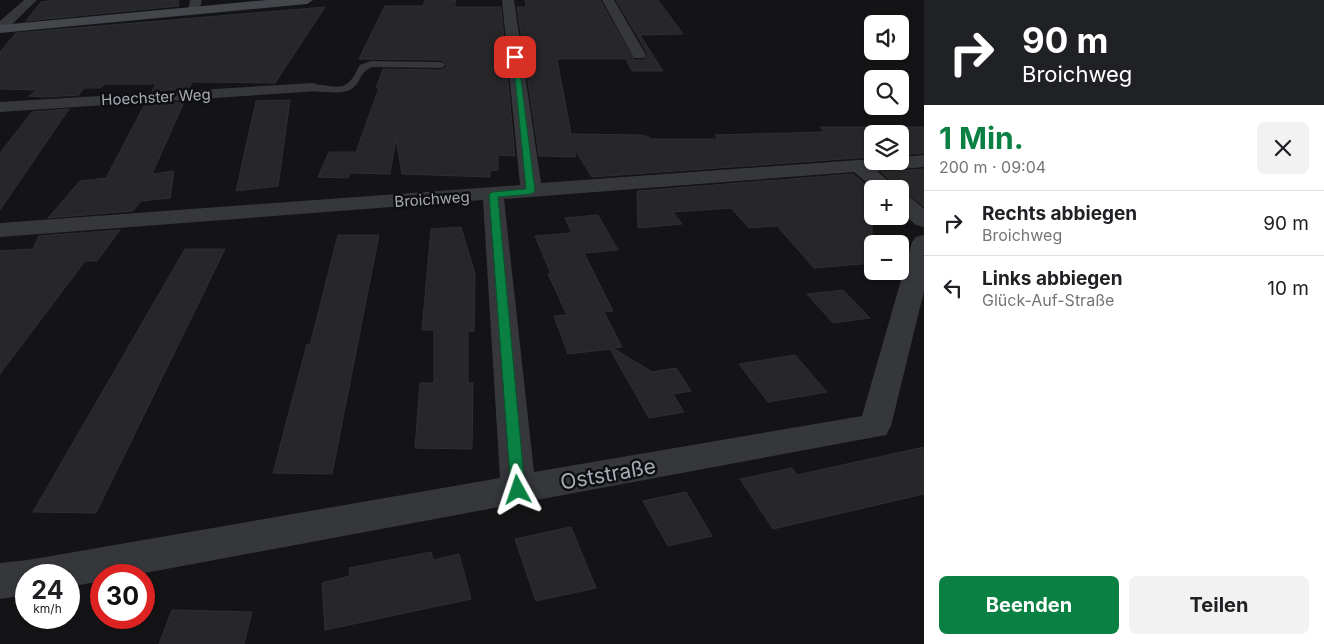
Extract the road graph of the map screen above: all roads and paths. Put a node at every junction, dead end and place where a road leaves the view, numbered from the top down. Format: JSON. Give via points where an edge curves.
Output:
{"nodes":[{"id":1,"x":31,"y":0,"type":"edge"},
{"id":2,"x":307,"y":0,"type":"edge"},
{"id":3,"x":508,"y":0,"type":"edge"},
{"id":4,"x":608,"y":0,"type":"edge"},
{"id":5,"x":195,"y":5,"type":"edge"},
{"id":6,"x":5,"y":19,"type":"edge"},
{"id":7,"x":0,"y":28,"type":"edge"},
{"id":8,"x":639,"y":55,"type":"dead end"},
{"id":9,"x":441,"y":65,"type":"dead end"},
{"id":10,"x":313,"y":88,"type":"joint"},
{"id":11,"x":0,"y":106,"type":"edge"},
{"id":12,"x":924,"y":161,"type":"edge"},
{"id":13,"x":859,"y":166,"type":"junction"},
{"id":14,"x":876,"y":180,"type":"edge"},
{"id":15,"x":531,"y":191,"type":"junction"},
{"id":16,"x":493,"y":194,"type":"junction"},
{"id":17,"x":909,"y":208,"type":"edge"},
{"id":18,"x":924,"y":220,"type":"edge"},
{"id":19,"x":0,"y":230,"type":"edge"},
{"id":20,"x":924,"y":242,"type":"edge"},
{"id":21,"x":518,"y":490,"type":"junction"},
{"id":22,"x":80,"y":567,"type":"edge"},
{"id":23,"x":15,"y":579,"type":"edge"},
{"id":24,"x":0,"y":581,"type":"edge"}],
"edges":[{"from":1,"to":6,"type":"street"},
{"from":2,"to":5,"type":"main road"},
{"from":3,"to":15,"type":"street"},
{"from":4,"to":8,"type":"street"},
{"from":5,"to":7,"type":"main road"},
{"from":6,"to":7,"type":"street"},
{"from":9,"to":10,"type":"lane","via":[[371,64],[363,67],[355,84],[345,90]]},
{"from":10,"to":11,"type":"street","name":"Hoechster Weg"},
{"from":12,"to":13,"type":"street","name":"Broichweg"},
{"from":13,"to":14,"type":"street"},
{"from":13,"to":15,"type":"street","name":"Broichweg"},
{"from":15,"to":16,"type":"street","name":"Broichweg"},
{"from":16,"to":19,"type":"street","name":"Broichweg"},
{"from":16,"to":21,"type":"street"},
{"from":17,"to":18,"type":"street"},
{"from":20,"to":21,"type":"street","name":"Oststraße","via":[[876,426]]},
{"from":21,"to":22,"type":"street","name":"Oststraße"},
{"from":23,"to":24,"type":"street"}]}
